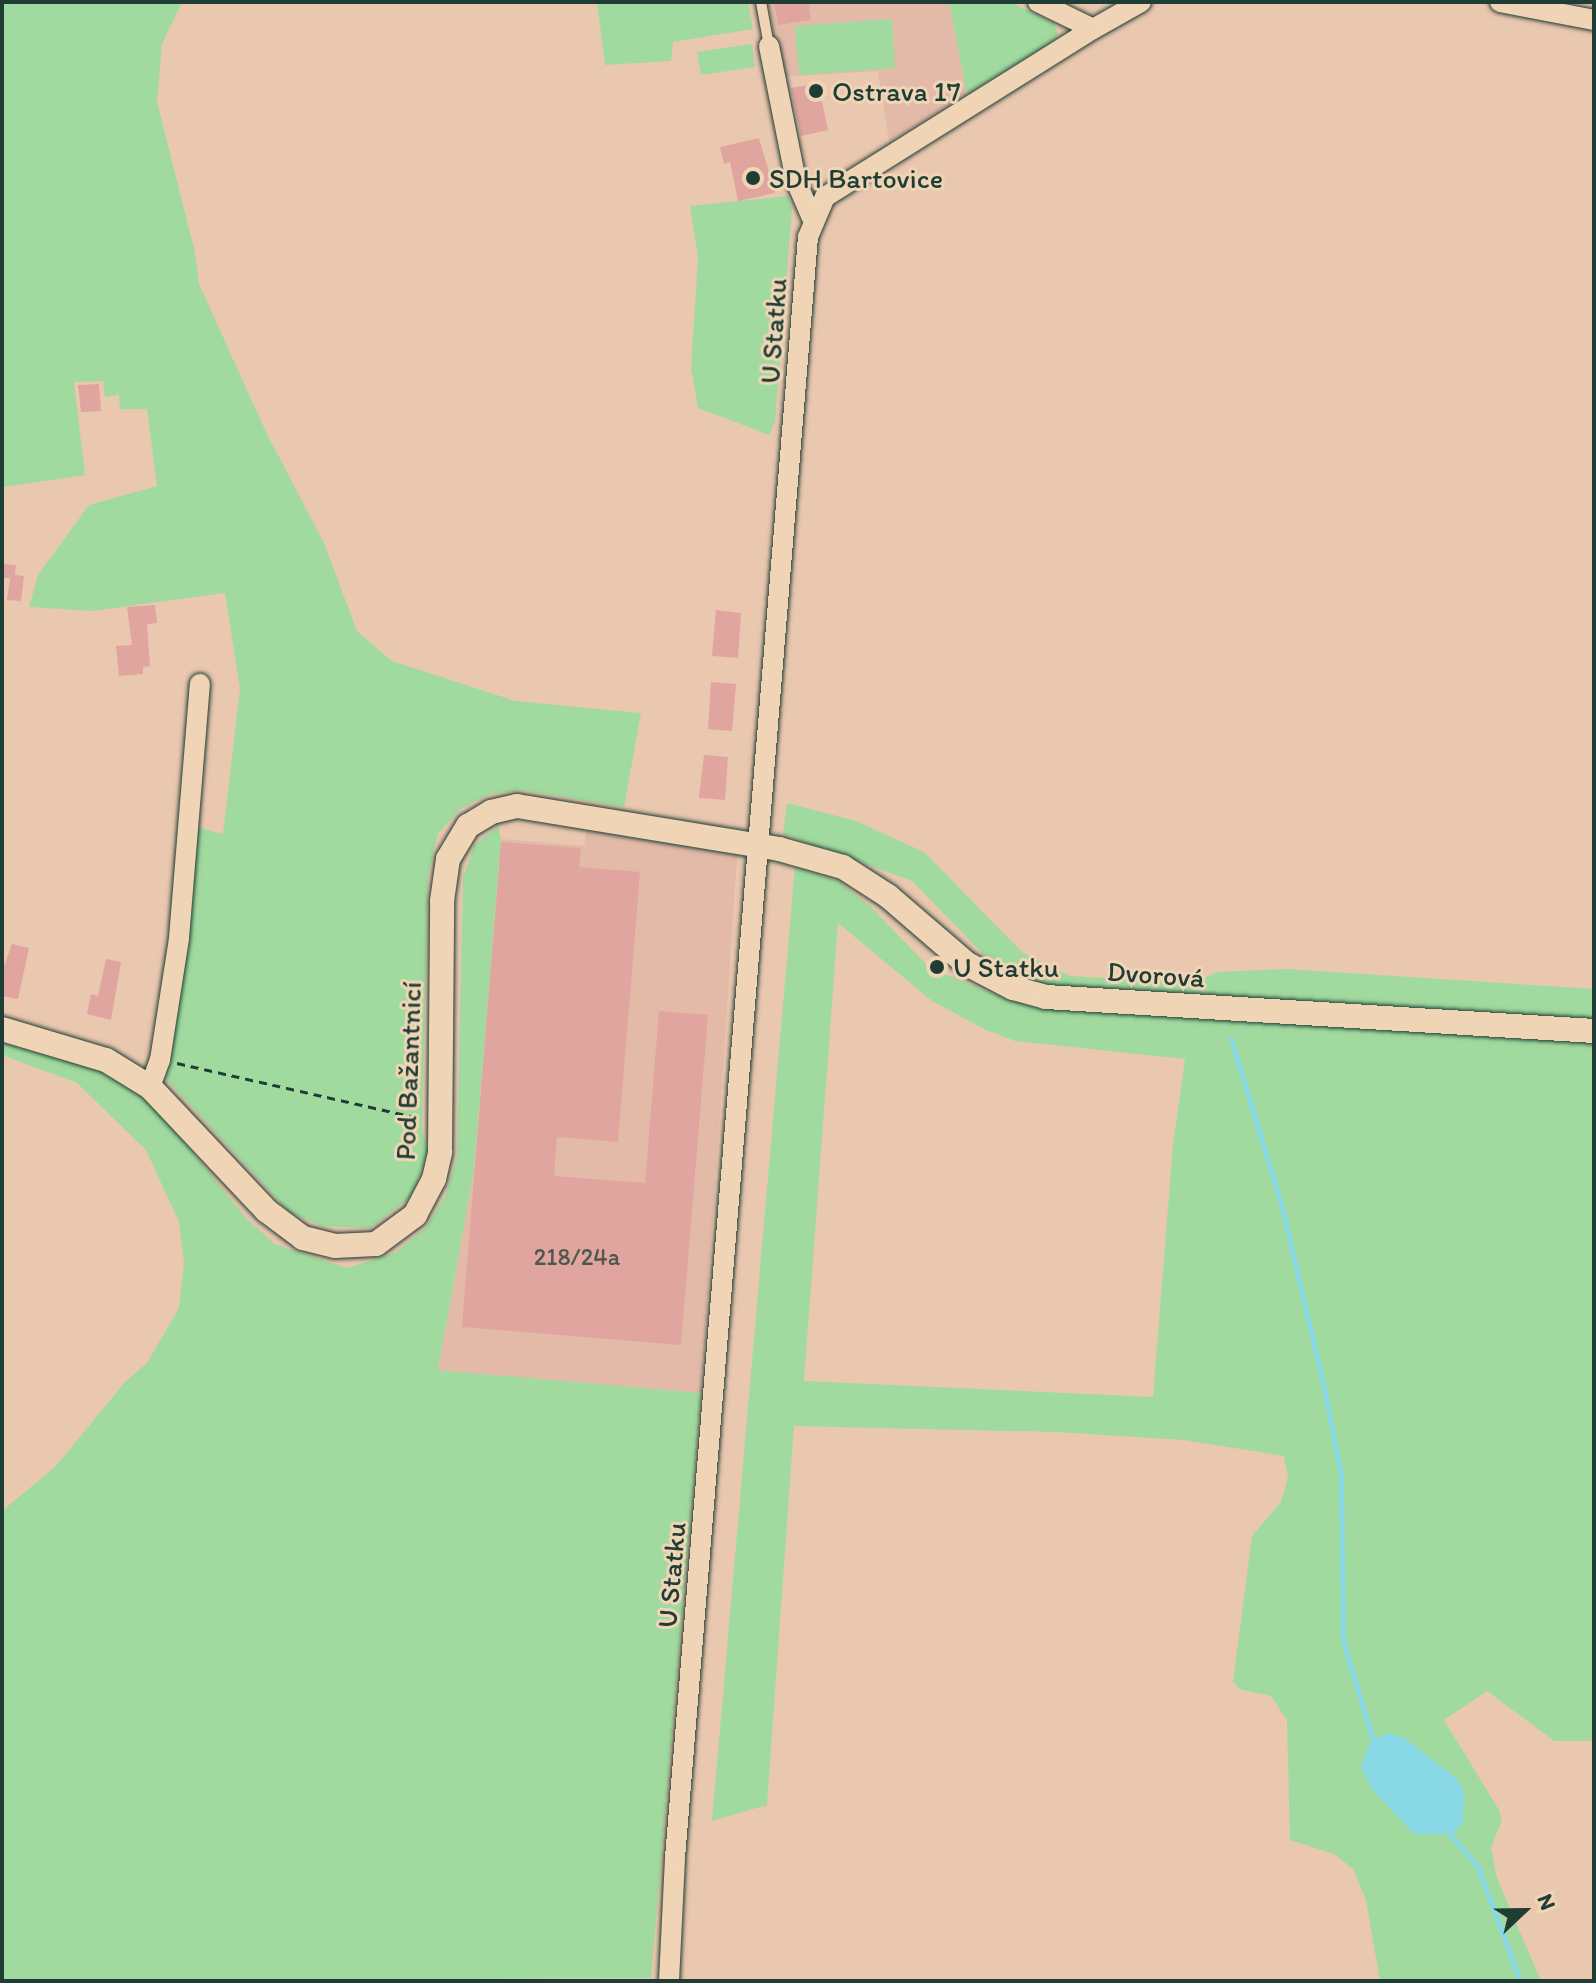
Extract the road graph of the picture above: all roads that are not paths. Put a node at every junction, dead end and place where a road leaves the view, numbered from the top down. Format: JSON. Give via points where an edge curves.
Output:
{"nodes":[{"id":1,"x":761,"y":2,"type":"edge"},
{"id":2,"x":1038,"y":2,"type":"edge"},
{"id":3,"x":1141,"y":2,"type":"edge"},
{"id":4,"x":1500,"y":2,"type":"edge"},
{"id":5,"x":1594,"y":20,"type":"edge"},
{"id":6,"x":1093,"y":29,"type":"junction"},
{"id":7,"x":769,"y":46,"type":"joint"},
{"id":8,"x":812,"y":218,"type":"junction"},
{"id":9,"x":200,"y":684,"type":"dead end"},
{"id":10,"x":758,"y":845,"type":"junction"},
{"id":11,"x":2,"y":1029,"type":"edge"},
{"id":12,"x":1594,"y":1031,"type":"edge"},
{"id":13,"x":150,"y":1087,"type":"junction"},
{"id":14,"x":669,"y":1981,"type":"edge"}],
"edges":[{"from":1,"to":7,"type":"lane"},
{"from":2,"to":6,"type":"street"},
{"from":3,"to":6,"type":"street"},
{"from":4,"to":5,"type":"street"},
{"from":6,"to":8,"type":"street","via":[[839,187]]},
{"from":7,"to":8,"type":"street","name":"U Statku","via":[[796,181]]},
{"from":8,"to":10,"type":"street","name":"U Statku"},
{"from":9,"to":13,"type":"street","via":[[179,938]]},
{"from":10,"to":12,"type":"street","name":"Dvorová","via":[[843,867],[888,896],[967,964],[1038,995]]},
{"from":10,"to":13,"type":"street","name":"Pod Bažantnicí","via":[[534,807],[504,808],[468,826],[452,848],[443,885],[440,1152],[434,1179],[415,1215],[376,1244],[319,1244],[286,1227]]},
{"from":10,"to":14,"type":"street","name":"U Statku"},
{"from":11,"to":13,"type":"street","name":"Pod Bažantnicí","via":[[106,1060]]}]}
